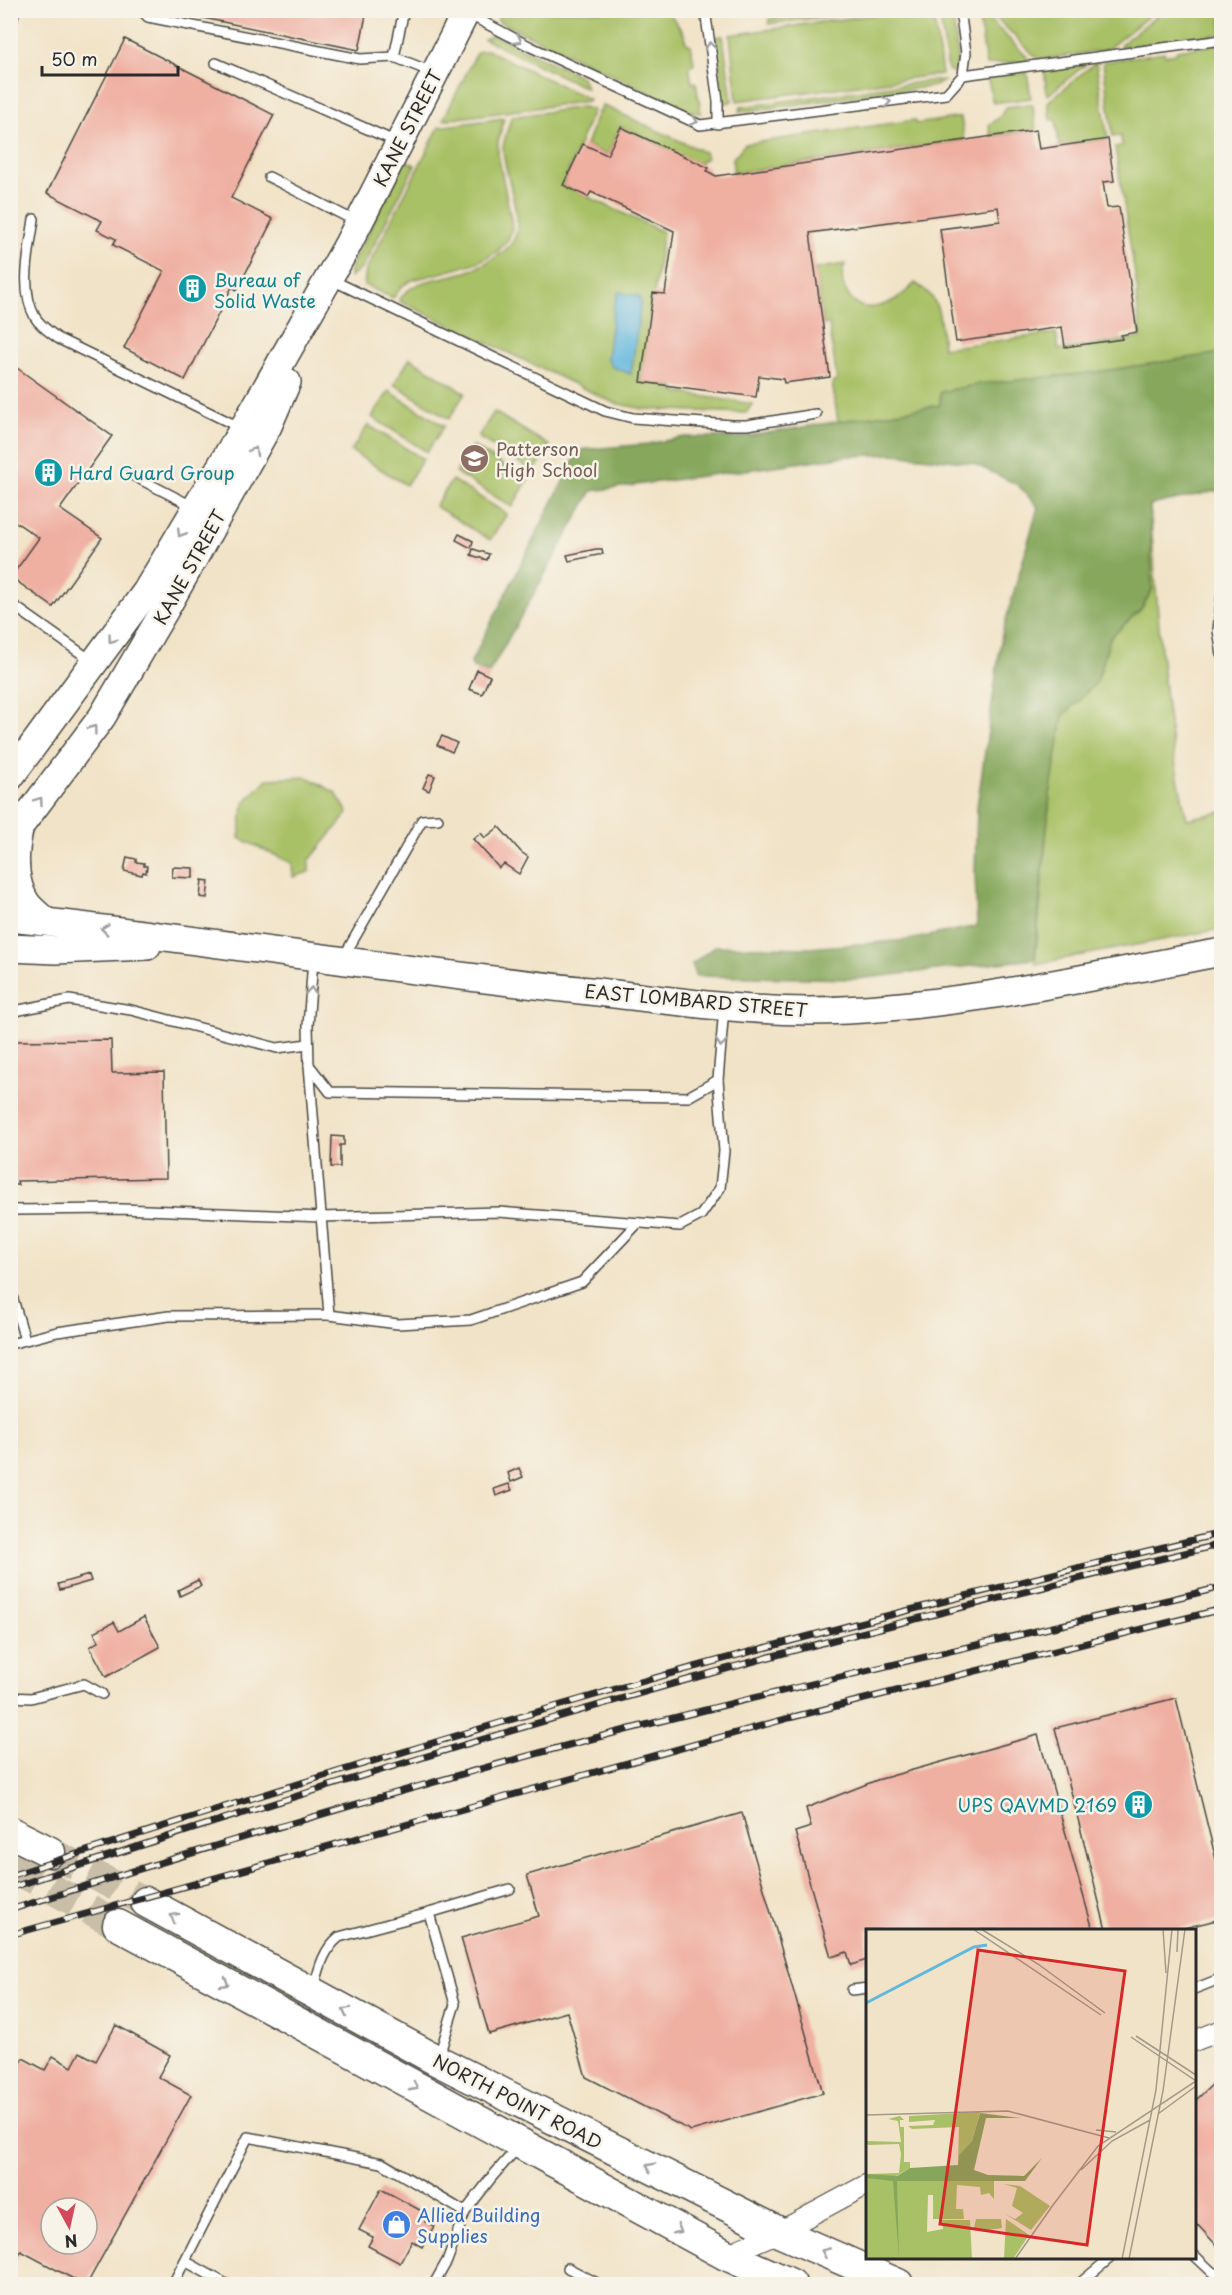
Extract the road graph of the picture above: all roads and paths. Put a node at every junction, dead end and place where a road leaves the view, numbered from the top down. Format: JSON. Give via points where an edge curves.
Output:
{"nodes":[{"id":1,"x":141,"y":10,"type":"edge"},
{"id":2,"x":404,"y":10,"type":"edge"},
{"id":3,"x":705,"y":10,"type":"edge"},
{"id":4,"x":960,"y":10,"type":"edge"},
{"id":5,"x":466,"y":12,"type":"edge"},
{"id":6,"x":1221,"y":40,"type":"edge"},
{"id":7,"x":394,"y":57,"type":"junction"},
{"id":8,"x":216,"y":63,"type":"dead end"},
{"id":9,"x":435,"y":73,"type":"junction"},
{"id":10,"x":963,"y":75,"type":"junction"},
{"id":11,"x":718,"y":124,"type":"junction"},
{"id":12,"x":400,"y":143,"type":"junction"},
{"id":13,"x":269,"y":177,"type":"dead end"},
{"id":14,"x":34,"y":219,"type":"dead end"},
{"id":15,"x":353,"y":234,"type":"junction"},
{"id":16,"x":332,"y":280,"type":"junction"},
{"id":17,"x":816,"y":414,"type":"dead end"},
{"id":18,"x":243,"y":429,"type":"junction"},
{"id":19,"x":130,"y":474,"type":"dead end"},
{"id":20,"x":196,"y":508,"type":"junction"},
{"id":21,"x":1221,"y":595,"type":"edge"},
{"id":22,"x":10,"y":603,"type":"edge"},
{"id":23,"x":1221,"y":655,"type":"edge"},
{"id":24,"x":95,"y":663,"type":"junction"},
{"id":25,"x":10,"y":777,"type":"edge"},
{"id":26,"x":438,"y":819,"type":"dead end"},
{"id":27,"x":15,"y":831,"type":"edge"},
{"id":28,"x":10,"y":918,"type":"edge"},
{"id":29,"x":45,"y":921,"type":"junction"},
{"id":30,"x":205,"y":942,"type":"junction"},
{"id":31,"x":10,"y":948,"type":"edge"},
{"id":32,"x":1221,"y":952,"type":"edge"},
{"id":33,"x":313,"y":956,"type":"junction"},
{"id":34,"x":342,"y":960,"type":"junction"},
{"id":35,"x":724,"y":1006,"type":"junction"},
{"id":36,"x":10,"y":1012,"type":"edge"},
{"id":37,"x":308,"y":1044,"type":"junction"},
{"id":38,"x":309,"y":1065,"type":"junction"},
{"id":39,"x":718,"y":1080,"type":"junction"},
{"id":40,"x":10,"y":1210,"type":"edge"},
{"id":41,"x":321,"y":1218,"type":"junction"},
{"id":42,"x":638,"y":1223,"type":"junction"},
{"id":43,"x":10,"y":1289,"type":"edge"},
{"id":44,"x":329,"y":1315,"type":"junction"},
{"id":45,"x":25,"y":1340,"type":"junction"},
{"id":46,"x":10,"y":1344,"type":"edge"},
{"id":47,"x":102,"y":1694,"type":"dead end"},
{"id":48,"x":10,"y":1697,"type":"edge"},
{"id":49,"x":10,"y":1832,"type":"edge"},
{"id":50,"x":50,"y":1852,"type":"tunnel mouth"},
{"id":51,"x":510,"y":1888,"type":"dead end"},
{"id":52,"x":146,"y":1902,"type":"tunnel mouth"},
{"id":53,"x":429,"y":1913,"type":"junction"},
{"id":54,"x":118,"y":1925,"type":"tunnel mouth"},
{"id":55,"x":1221,"y":1978,"type":"edge"},
{"id":56,"x":866,"y":1988,"type":"edge"},
{"id":57,"x":1196,"y":1988,"type":"edge"},
{"id":58,"x":852,"y":1990,"type":"dead end"},
{"id":59,"x":313,"y":1992,"type":"junction"},
{"id":60,"x":1221,"y":2030,"type":"edge"},
{"id":61,"x":390,"y":2035,"type":"junction"},
{"id":62,"x":1196,"y":2037,"type":"edge"},
{"id":63,"x":438,"y":2061,"type":"junction"},
{"id":64,"x":374,"y":2065,"type":"junction"},
{"id":65,"x":541,"y":2112,"type":"junction"},
{"id":66,"x":521,"y":2145,"type":"junction"},
{"id":67,"x":866,"y":2185,"type":"edge"},
{"id":68,"x":465,"y":2212,"type":"junction"},
{"id":69,"x":779,"y":2232,"type":"junction"},
{"id":70,"x":726,"y":2255,"type":"junction"},
{"id":71,"x":1196,"y":2257,"type":"edge"},
{"id":72,"x":1109,"y":2259,"type":"edge"},
{"id":73,"x":184,"y":2261,"type":"junction"},
{"id":74,"x":568,"y":2268,"type":"dead end"},
{"id":75,"x":1221,"y":2277,"type":"edge"},
{"id":76,"x":173,"y":2284,"type":"edge"},
{"id":77,"x":226,"y":2284,"type":"edge"},
{"id":78,"x":434,"y":2284,"type":"edge"},
{"id":79,"x":599,"y":2284,"type":"edge"},
{"id":80,"x":791,"y":2284,"type":"edge"},
{"id":81,"x":898,"y":2284,"type":"edge"},
{"id":82,"x":1079,"y":2284,"type":"edge"}],
"edges":[{"from":1,"to":7,"type":"lane","via":[[148,17],[360,59]]},
{"from":2,"to":7,"type":"lane"},
{"from":11,"to":3,"type":"lane","one_way":true},
{"from":4,"to":10,"type":"lane","via":[[966,53]]},
{"from":5,"to":9,"type":"main road","name":"KANE STREET"},
{"from":5,"to":11,"type":"lane","one_way":true,"via":[[531,47],[700,125]]},
{"from":6,"to":10,"type":"lane"},
{"from":7,"to":9,"type":"lane"},
{"from":8,"to":12,"type":"lane"},
{"from":9,"to":12,"type":"main road","name":"KANE STREET"},
{"from":11,"to":10,"type":"lane","one_way":true,"via":[[946,94]]},
{"from":12,"to":15,"type":"main road","name":"KANE STREET"},
{"from":13,"to":15,"type":"lane"},
{"from":14,"to":18,"type":"lane","via":[[26,279],[35,317],[45,328]]},
{"from":15,"to":16,"type":"main road","name":"KANE STREET"},
{"from":15,"to":18,"type":"main road","name":"KANE STREET"},
{"from":16,"to":17,"type":"lane","via":[[620,416],[747,425]]},
{"from":27,"to":16,"type":"main road","name":"KANE STREET","one_way":true,"via":[[102,717],[166,608],[268,426]]},
{"from":18,"to":20,"type":"main road","name":"KANE STREET"},
{"from":19,"to":20,"type":"lane"},
{"from":20,"to":24,"type":"main road","name":"KANE STREET","one_way":true,"via":[[146,592]]},
{"from":21,"to":23,"type":"lane"},
{"from":22,"to":24,"type":"lane"},
{"from":24,"to":25,"type":"main road","name":"KANE STREET"},
{"from":26,"to":34,"type":"lane","via":[[422,820]]},
{"from":27,"to":29,"type":"main road","via":[[18,885],[25,902]]},
{"from":28,"to":29,"type":"main road","name":"EAST LOMBARD STREET"},
{"from":30,"to":29,"type":"main road","name":"EAST LOMBARD STREET","one_way":true},
{"from":30,"to":31,"type":"main road","name":"EAST LOMBARD STREET","via":[[118,949]]},
{"from":30,"to":33,"type":"main road","name":"EAST LOMBARD STREET"},
{"from":32,"to":35,"type":"main road","name":"EAST LOMBARD STREET","via":[[1026,989],[881,1008],[807,1011]]},
{"from":33,"to":34,"type":"main road","name":"EAST LOMBARD STREET"},
{"from":37,"to":33,"type":"lane","one_way":true},
{"from":34,"to":35,"type":"main road","name":"EAST LOMBARD STREET"},
{"from":35,"to":39,"type":"lane","one_way":true},
{"from":36,"to":37,"type":"lane","via":[[69,1000],[131,1010],[277,1048]]},
{"from":37,"to":38,"type":"lane"},
{"from":38,"to":39,"type":"lane","via":[[330,1092],[688,1097]]},
{"from":38,"to":41,"type":"lane"},
{"from":39,"to":42,"type":"lane","via":[[724,1151],[720,1188],[701,1215],[680,1226]]},
{"from":40,"to":41,"type":"lane","via":[[122,1209]]},
{"from":41,"to":42,"type":"lane","via":[[499,1212]]},
{"from":41,"to":44,"type":"lane"},
{"from":42,"to":44,"type":"lane","via":[[582,1282],[471,1320],[398,1324]]},
{"from":43,"to":45,"type":"lane"},
{"from":44,"to":45,"type":"lane","via":[[169,1316]]},
{"from":45,"to":46,"type":"lane"},
{"from":47,"to":48,"type":"lane","via":[[84,1684],[31,1698]]},
{"from":49,"to":50,"type":"main road"},
{"from":51,"to":53,"type":"lane"},
{"from":59,"to":52,"type":"main road","name":"NORTH POINT ROAD","one_way":true},
{"from":53,"to":59,"type":"lane","via":[[339,1937],[323,1957]]},
{"from":53,"to":63,"type":"lane","via":[[455,2004]]},
{"from":54,"to":64,"type":"main road","name":"NORTH POINT ROAD","one_way":true},
{"from":55,"to":57,"type":"lane"},
{"from":56,"to":58,"type":"lane"},
{"from":61,"to":59,"type":"main road","name":"NORTH POINT ROAD","one_way":true},
{"from":60,"to":62,"type":"street"},
{"from":61,"to":63,"type":"main road","name":"NORTH POINT ROAD"},
{"from":61,"to":64,"type":"main road"},
{"from":63,"to":65,"type":"main road","name":"NORTH POINT ROAD"},
{"from":64,"to":66,"type":"main road","name":"NORTH POINT ROAD","one_way":true},
{"from":65,"to":66,"type":"main road"},
{"from":69,"to":65,"type":"main road","name":"NORTH POINT ROAD","one_way":true},
{"from":66,"to":68,"type":"lane"},
{"from":66,"to":70,"type":"main road","name":"NORTH POINT ROAD","one_way":true},
{"from":67,"to":69,"type":"street"},
{"from":68,"to":73,"type":"lane","via":[[382,2163],[248,2137]]},
{"from":68,"to":78,"type":"lane"},
{"from":69,"to":70,"type":"street"},
{"from":81,"to":69,"type":"main road","name":"NORTH POINT ROAD","one_way":true},
{"from":70,"to":80,"type":"main road","name":"NORTH POINT ROAD"},
{"from":71,"to":75,"type":"lane"},
{"from":72,"to":82,"type":"lane"},
{"from":73,"to":76,"type":"lane"},
{"from":73,"to":77,"type":"lane"},
{"from":74,"to":79,"type":"lane"}]}
